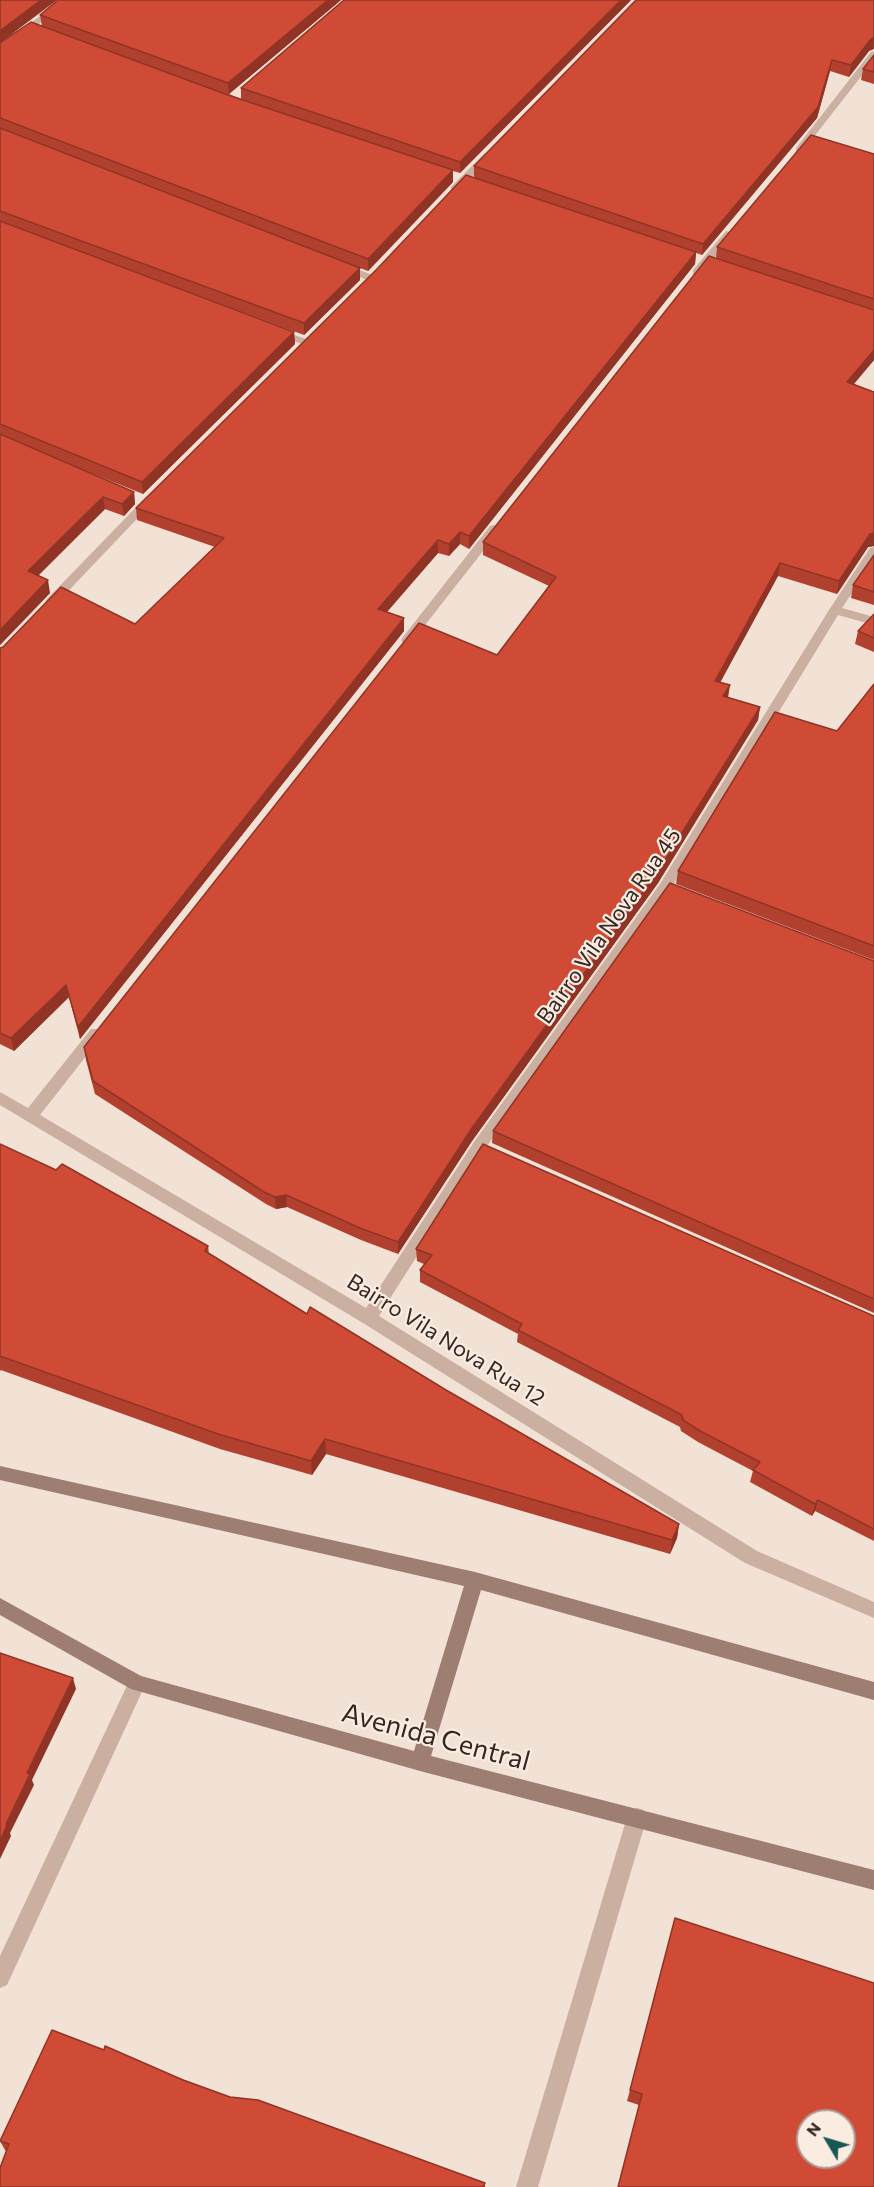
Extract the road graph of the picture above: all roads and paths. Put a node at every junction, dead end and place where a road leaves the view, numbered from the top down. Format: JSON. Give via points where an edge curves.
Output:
{"nodes":[{"id":1,"x":67,"y":0,"type":"edge"},
{"id":2,"x":30,"y":27,"type":"junction"},
{"id":3,"x":41,"y":31,"type":"edge"},
{"id":4,"x":0,"y":50,"type":"edge"},
{"id":5,"x":874,"y":54,"type":"edge"},
{"id":6,"x":494,"y":148,"type":"edge"},
{"id":7,"x":794,"y":157,"type":"edge"},
{"id":8,"x":447,"y":198,"type":"edge"},
{"id":9,"x":735,"y":227,"type":"edge"},
{"id":10,"x":328,"y":261,"type":"edge"},
{"id":11,"x":371,"y":278,"type":"edge"},
{"id":12,"x":690,"y":281,"type":"edge"},
{"id":13,"x":262,"y":326,"type":"edge"},
{"id":14,"x":305,"y":343,"type":"edge"},
{"id":15,"x":146,"y":498,"type":"edge"},
{"id":16,"x":505,"y":515,"type":"edge"},
{"id":17,"x":874,"y":551,"type":"edge"},
{"id":18,"x":835,"y":610,"type":"junction"},
{"id":19,"x":41,"y":612,"type":"edge"},
{"id":20,"x":874,"y":621,"type":"edge"},
{"id":21,"x":402,"y":647,"type":"edge"},
{"id":22,"x":105,"y":1022,"type":"edge"},
{"id":23,"x":0,"y":1098,"type":"edge"},
{"id":24,"x":31,"y":1115,"type":"junction"},
{"id":25,"x":369,"y":1318,"type":"junction"},
{"id":26,"x":0,"y":1473,"type":"edge"},
{"id":27,"x":475,"y":1580,"type":"junction"},
{"id":28,"x":0,"y":1606,"type":"edge"},
{"id":29,"x":874,"y":1610,"type":"edge"},
{"id":30,"x":138,"y":1683,"type":"junction"},
{"id":31,"x":874,"y":1691,"type":"edge"},
{"id":32,"x":420,"y":1762,"type":"junction"},
{"id":33,"x":637,"y":1817,"type":"junction"},
{"id":34,"x":874,"y":1880,"type":"edge"},
{"id":35,"x":0,"y":1978,"type":"edge"},
{"id":36,"x":527,"y":2187,"type":"edge"}],
"edges":[{"from":1,"to":2,"type":"street"},
{"from":2,"to":3,"type":"street"},
{"from":2,"to":4,"type":"street"},
{"from":5,"to":7,"type":"street","via":[[814,141]]},
{"from":6,"to":8,"type":"street"},
{"from":9,"to":12,"type":"street"},
{"from":10,"to":11,"type":"street"},
{"from":13,"to":14,"type":"street"},
{"from":15,"to":19,"type":"street"},
{"from":16,"to":21,"type":"street"},
{"from":17,"to":18,"type":"street","name":"Bairro Vila Nova Rua 45"},
{"from":18,"to":20,"type":"street"},
{"from":18,"to":25,"type":"street","name":"Bairro Vila Nova Rua 45","via":[[671,890],[484,1149]]},
{"from":22,"to":24,"type":"street"},
{"from":23,"to":24,"type":"street","name":"Bairro Vila Nova Rua 12"},
{"from":24,"to":25,"type":"street","name":"Bairro Vila Nova Rua 12"},
{"from":25,"to":29,"type":"street","name":"Bairro Vila Nova Rua 12","via":[[751,1557]]},
{"from":26,"to":27,"type":"street"},
{"from":27,"to":31,"type":"street"},
{"from":27,"to":32,"type":"street"},
{"from":28,"to":30,"type":"street","name":"Avenida Central"},
{"from":30,"to":32,"type":"street","name":"Avenida Central"},
{"from":30,"to":35,"type":"street"},
{"from":32,"to":33,"type":"street","name":"Avenida Central"},
{"from":33,"to":34,"type":"street","name":"Avenida Central"},
{"from":33,"to":36,"type":"street"}]}
